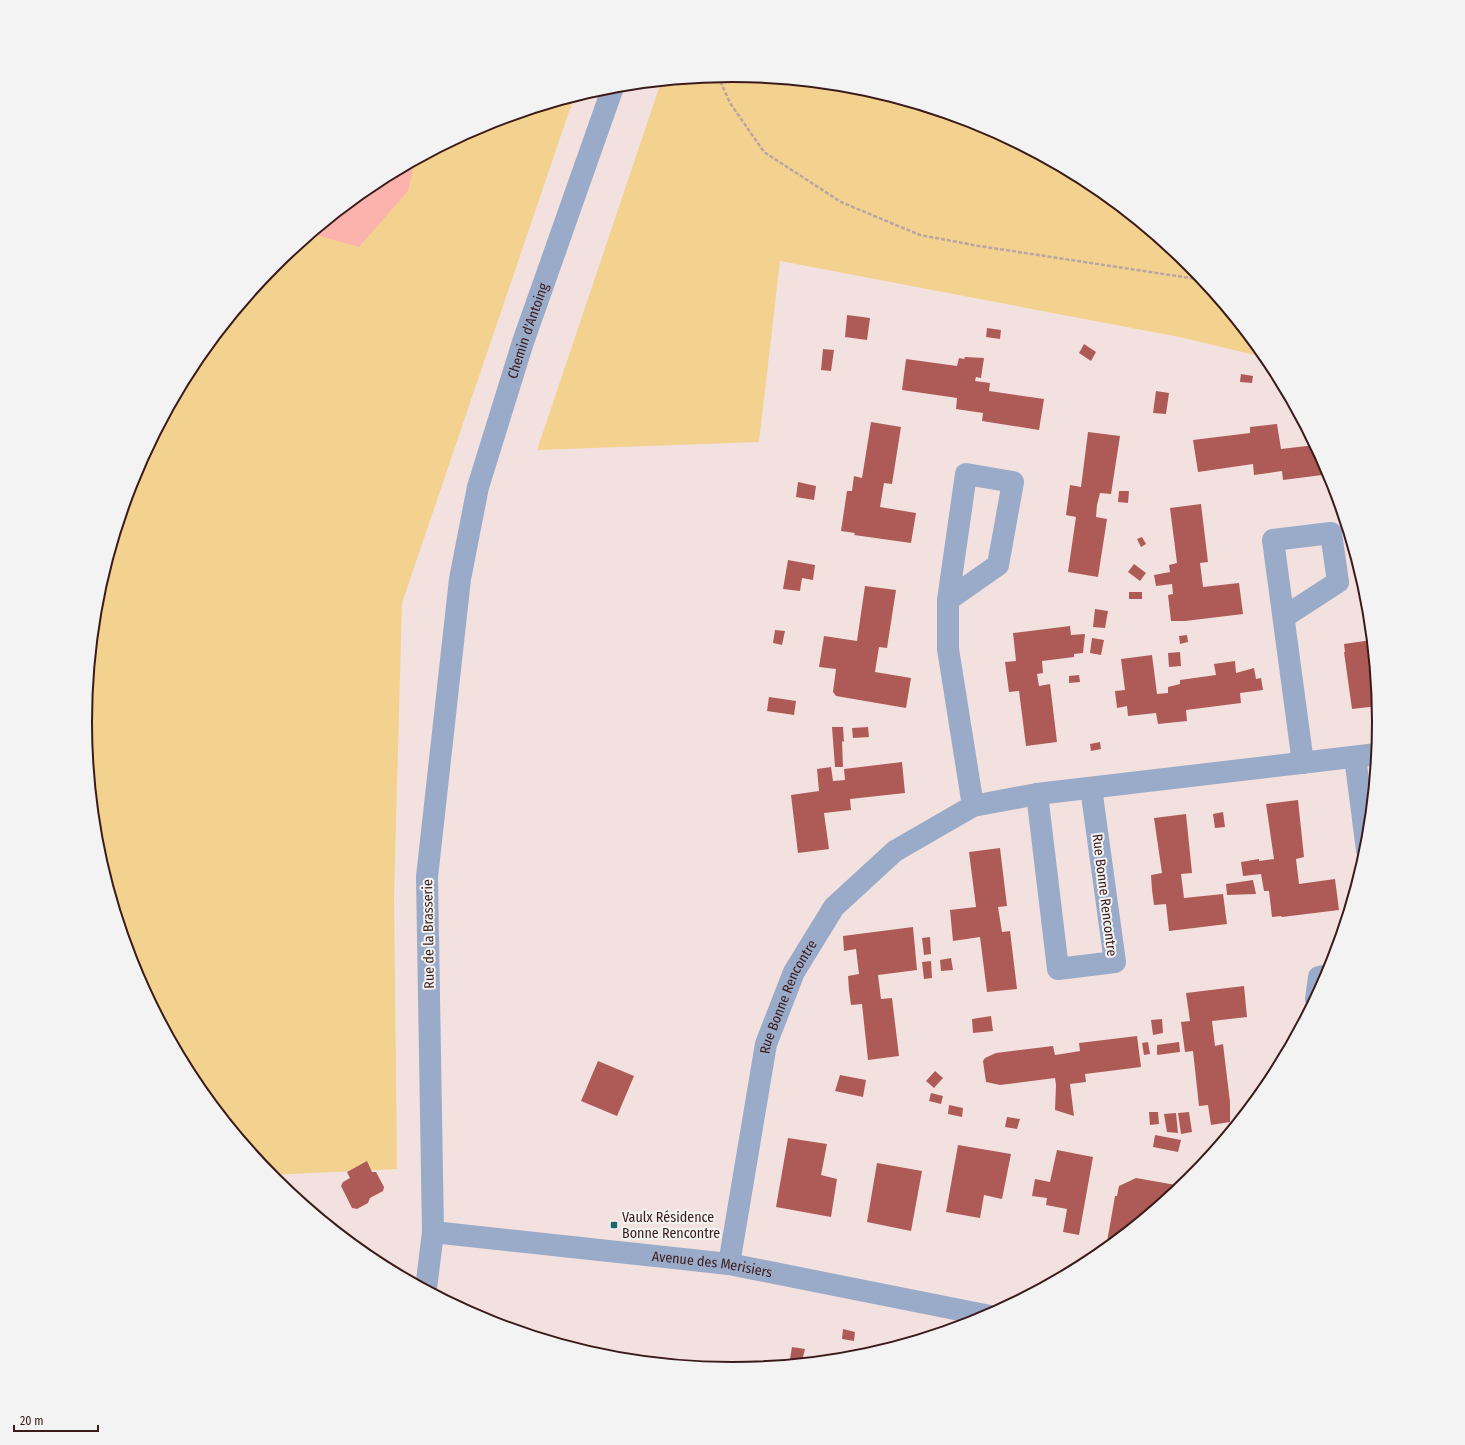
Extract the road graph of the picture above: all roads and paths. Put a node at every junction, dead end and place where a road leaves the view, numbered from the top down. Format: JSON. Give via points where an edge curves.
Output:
{"nodes":[{"id":1,"x":721,"y":82,"type":"edge"},
{"id":2,"x":611,"y":94,"type":"edge"},
{"id":3,"x":1193,"y":279,"type":"edge"},
{"id":4,"x":460,"y":579,"type":"joint"},
{"id":5,"x":948,"y":600,"type":"junction"},
{"id":6,"x":1284,"y":617,"type":"dead end"},
{"id":7,"x":1372,"y":755,"type":"edge"},
{"id":8,"x":1355,"y":757,"type":"junction"},
{"id":9,"x":1303,"y":763,"type":"junction"},
{"id":10,"x":1091,"y":788,"type":"junction"},
{"id":11,"x":1037,"y":794,"type":"junction"},
{"id":12,"x":973,"y":806,"type":"junction"},
{"id":13,"x":1364,"y":828,"type":"edge"},
{"id":14,"x":432,"y":1232,"type":"junction"},
{"id":15,"x":729,"y":1264,"type":"junction"},
{"id":16,"x":426,"y":1285,"type":"edge"},
{"id":17,"x":979,"y":1314,"type":"edge"}],
"edges":[{"from":1,"to":3,"type":"path","via":[[730,103],[764,152],[841,202],[920,235]]},
{"from":2,"to":4,"type":"street","name":"Chemin d'Antoing","via":[[523,342],[478,487]]},
{"from":4,"to":14,"type":"street","name":"Rue de la Brasserie","via":[[427,877]]},
{"from":5,"to":5,"type":"street","via":[[966,474],[1013,482],[998,565]]},
{"from":5,"to":12,"type":"street","via":[[948,649]]},
{"from":6,"to":9,"type":"street"},
{"from":7,"to":8,"type":"street","name":"Rue Bonne Rencontre"},
{"from":8,"to":9,"type":"street","name":"Rue Bonne Rencontre"},
{"from":8,"to":13,"type":"street"},
{"from":9,"to":10,"type":"street","name":"Rue Bonne Rencontre"},
{"from":10,"to":11,"type":"street","name":"Rue Bonne Rencontre"},
{"from":10,"to":11,"type":"street","name":"Rue Bonne Rencontre","via":[[1115,962],[1058,969]]},
{"from":11,"to":12,"type":"street","name":"Rue Bonne Rencontre"},
{"from":12,"to":15,"type":"street","name":"Rue Bonne Rencontre","via":[[895,851],[834,907],[794,972],[766,1044]]},
{"from":14,"to":15,"type":"street","name":"Avenue des Merisiers"},
{"from":14,"to":16,"type":"street","name":"Rue de la Brasserie"},
{"from":15,"to":17,"type":"street","name":"Avenue des Merisiers"}]}
